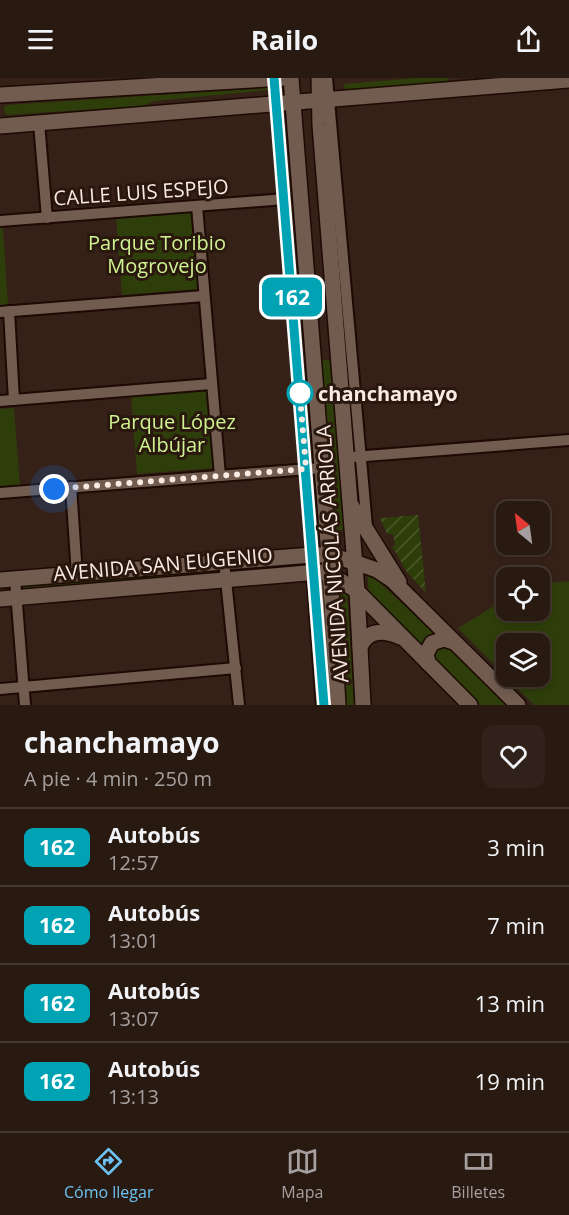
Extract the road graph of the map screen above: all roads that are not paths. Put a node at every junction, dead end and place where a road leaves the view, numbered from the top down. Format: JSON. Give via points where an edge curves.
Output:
{"nodes":[{"id":1,"x":274,"y":78,"type":"edge"},
{"id":2,"x":284,"y":78,"type":"edge"},
{"id":3,"x":291,"y":78,"type":"edge"},
{"id":4,"x":319,"y":78,"type":"edge"},
{"id":5,"x":327,"y":78,"type":"edge"},
{"id":6,"x":569,"y":80,"type":"edge"},
{"id":7,"x":189,"y":81,"type":"edge"},
{"id":8,"x":455,"y":84,"type":"edge"},
{"id":9,"x":1,"y":97,"type":"edge"},
{"id":10,"x":324,"y":101,"type":"junction"},
{"id":11,"x":294,"y":102,"type":"junction"},
{"id":12,"x":277,"y":104,"type":"junction"},
{"id":13,"x":39,"y":123,"type":"junction"},
{"id":14,"x":2,"y":124,"type":"edge"},
{"id":15,"x":285,"y":199,"type":"junction"},
{"id":16,"x":197,"y":206,"type":"junction"},
{"id":17,"x":47,"y":218,"type":"junction"},
{"id":18,"x":0,"y":221,"type":"edge"},
{"id":19,"x":335,"y":239,"type":"junction"},
{"id":20,"x":204,"y":296,"type":"junction"},
{"id":21,"x":4,"y":312,"type":"edge"},
{"id":22,"x":311,"y":331,"type":"junction"},
{"id":23,"x":337,"y":331,"type":"junction"},
{"id":24,"x":338,"y":356,"type":"junction"},
{"id":25,"x":314,"y":357,"type":"junction"},
{"id":26,"x":211,"y":384,"type":"junction"},
{"id":27,"x":14,"y":400,"type":"junction"},
{"id":28,"x":0,"y":401,"type":"edge"},
{"id":29,"x":569,"y":440,"type":"edge"},
{"id":30,"x":353,"y":457,"type":"junction"},
{"id":31,"x":322,"y":468,"type":"junction"},
{"id":32,"x":306,"y":469,"type":"junction"},
{"id":33,"x":220,"y":476,"type":"junction"},
{"id":34,"x":70,"y":487,"type":"junction"},
{"id":35,"x":0,"y":493,"type":"edge"},
{"id":36,"x":350,"y":503,"type":"junction"},
{"id":37,"x":368,"y":531,"type":"junction"},
{"id":38,"x":312,"y":555,"type":"junction"},
{"id":39,"x":329,"y":555,"type":"junction"},
{"id":40,"x":224,"y":561,"type":"junction"},
{"id":41,"x":354,"y":562,"type":"junction"},
{"id":42,"x":314,"y":571,"type":"junction"},
{"id":43,"x":330,"y":574,"type":"junction"},
{"id":44,"x":77,"y":575,"type":"junction"},
{"id":45,"x":7,"y":579,"type":"edge"},
{"id":46,"x":227,"y":579,"type":"junction"},
{"id":47,"x":357,"y":591,"type":"junction"},
{"id":48,"x":405,"y":592,"type":"junction"},
{"id":49,"x":8,"y":599,"type":"edge"},
{"id":50,"x":406,"y":641,"type":"junction"},
{"id":51,"x":453,"y":642,"type":"junction"},
{"id":52,"x":360,"y":647,"type":"junction"},
{"id":53,"x":428,"y":663,"type":"junction"},
{"id":54,"x":236,"y":668,"type":"junction"},
{"id":55,"x":23,"y":688,"type":"junction"},
{"id":56,"x":0,"y":689,"type":"edge"},
{"id":57,"x":25,"y":705,"type":"edge"},
{"id":58,"x":239,"y":705,"type":"edge"},
{"id":59,"x":324,"y":705,"type":"edge"},
{"id":60,"x":338,"y":705,"type":"edge"},
{"id":61,"x":363,"y":705,"type":"edge"},
{"id":62,"x":470,"y":705,"type":"edge"},
{"id":63,"x":518,"y":705,"type":"edge"}],
"edges":[{"from":1,"to":2,"type":"main road"},
{"from":1,"to":7,"type":"main road"},
{"from":1,"to":12,"type":"street","name":"AVENIDA NICOLÁS ARRIOLA"},
{"from":3,"to":11,"type":"main road","name":"AVENIDA NICOLÁS ARRIOLA"},
{"from":4,"to":10,"type":"main road","name":"AVENIDA NICOLÁS ARRIOLA"},
{"from":5,"to":10,"type":"street","name":"AVENIDA NICOLÁS ARRIOLA"},
{"from":6,"to":8,"type":"main road"},
{"from":7,"to":9,"type":"main road"},
{"from":8,"to":10,"type":"main road"},
{"from":10,"to":11,"type":"main road"},
{"from":10,"to":19,"type":"main road","name":"AVENIDA NICOLÁS ARRIOLA"},
{"from":11,"to":12,"type":"main road"},
{"from":11,"to":22,"type":"main road","name":"AVENIDA NICOLÁS ARRIOLA"},
{"from":12,"to":13,"type":"main road"},
{"from":12,"to":15,"type":"street","name":"AVENIDA NICOLÁS ARRIOLA"},
{"from":13,"to":14,"type":"main road"},
{"from":13,"to":17,"type":"street"},
{"from":15,"to":16,"type":"street","name":"CALLE LUIS ESPEJO"},
{"from":15,"to":32,"type":"street","name":"AVENIDA NICOLÁS ARRIOLA"},
{"from":16,"to":17,"type":"street","name":"CALLE LUIS ESPEJO"},
{"from":16,"to":20,"type":"street"},
{"from":17,"to":18,"type":"street","name":"CALLE LUIS ESPEJO"},
{"from":19,"to":23,"type":"main road","name":"AVENIDA NICOLÁS ARRIOLA"},
{"from":19,"to":30,"type":"street","name":"AVENIDA NICOLÁS ARRIOLA"},
{"from":20,"to":21,"type":"street"},
{"from":20,"to":26,"type":"street"},
{"from":21,"to":27,"type":"street"},
{"from":22,"to":23,"type":"main road","via":[[325,338]]},
{"from":22,"to":25,"type":"main road","name":"AVENIDA NICOLÁS ARRIOLA"},
{"from":23,"to":24,"type":"main road","name":"AVENIDA NICOLÁS ARRIOLA"},
{"from":24,"to":25,"type":"main road","via":[[325,350]]},
{"from":24,"to":30,"type":"main road","name":"AVENIDA NICOLÁS ARRIOLA"},
{"from":25,"to":31,"type":"main road","name":"AVENIDA NICOLÁS ARRIOLA"},
{"from":26,"to":27,"type":"street"},
{"from":26,"to":33,"type":"street"},
{"from":27,"to":28,"type":"street"},
{"from":29,"to":30,"type":"street"},
{"from":30,"to":36,"type":"main road","name":"AVENIDA NICOLÁS ARRIOLA"},
{"from":30,"to":37,"type":"street","name":"AVENIDA NICOLÁS ARRIOLA"},
{"from":31,"to":32,"type":"street"},
{"from":31,"to":39,"type":"main road","name":"AVENIDA NICOLÁS ARRIOLA"},
{"from":32,"to":33,"type":"street"},
{"from":32,"to":38,"type":"street","name":"AVENIDA NICOLÁS ARRIOLA"},
{"from":33,"to":34,"type":"street"},
{"from":34,"to":35,"type":"street"},
{"from":34,"to":44,"type":"street"},
{"from":36,"to":37,"type":"main road"},
{"from":36,"to":41,"type":"main road","name":"AVENIDA NICOLÁS ARRIOLA"},
{"from":37,"to":48,"type":"main road"},
{"from":38,"to":39,"type":"main road","name":"AVENIDA SAN EUGENIO"},
{"from":38,"to":40,"type":"main road","name":"AVENIDA SAN EUGENIO"},
{"from":38,"to":42,"type":"street","name":"AVENIDA NICOLÁS ARRIOLA"},
{"from":39,"to":41,"type":"main road","name":"AVENIDA SAN EUGENIO"},
{"from":39,"to":43,"type":"main road","name":"AVENIDA NICOLÁS ARRIOLA"},
{"from":40,"to":44,"type":"main road","name":"AVENIDA SAN EUGENIO"},
{"from":40,"to":46,"type":"street"},
{"from":41,"to":47,"type":"main road","name":"AVENIDA NICOLÁS ARRIOLA"},
{"from":41,"to":48,"type":"main road","name":"AVENIDA SAN EUGENIO","via":[[385,575]]},
{"from":42,"to":43,"type":"main road","name":"AVENIDA SAN EUGENIO"},
{"from":42,"to":46,"type":"main road","name":"AVENIDA SAN EUGENIO"},
{"from":42,"to":59,"type":"main road","name":"AVENIDA NICOLÁS ARRIOLA"},
{"from":43,"to":47,"type":"main road"},
{"from":43,"to":60,"type":"main road","name":"AVENIDA NICOLÁS ARRIOLA"},
{"from":44,"to":45,"type":"main road","name":"AVENIDA SAN EUGENIO"},
{"from":45,"to":49,"type":"street"},
{"from":46,"to":49,"type":"main road","name":"AVENIDA SAN EUGENIO"},
{"from":46,"to":54,"type":"street"},
{"from":47,"to":50,"type":"main road"},
{"from":47,"to":52,"type":"main road","name":"AVENIDA NICOLÁS ARRIOLA"},
{"from":48,"to":51,"type":"main road"},
{"from":49,"to":55,"type":"street"},
{"from":50,"to":52,"type":"main road","via":[[379,631],[367,637]]},
{"from":50,"to":53,"type":"main road"},
{"from":51,"to":53,"type":"main road","via":[[444,639],[432,643],[426,654]]},
{"from":51,"to":63,"type":"main road"},
{"from":52,"to":61,"type":"main road","name":"AVENIDA NICOLÁS ARRIOLA"},
{"from":53,"to":62,"type":"main road"},
{"from":54,"to":55,"type":"street"},
{"from":54,"to":58,"type":"street"},
{"from":55,"to":56,"type":"street"},
{"from":55,"to":57,"type":"street"}]}
